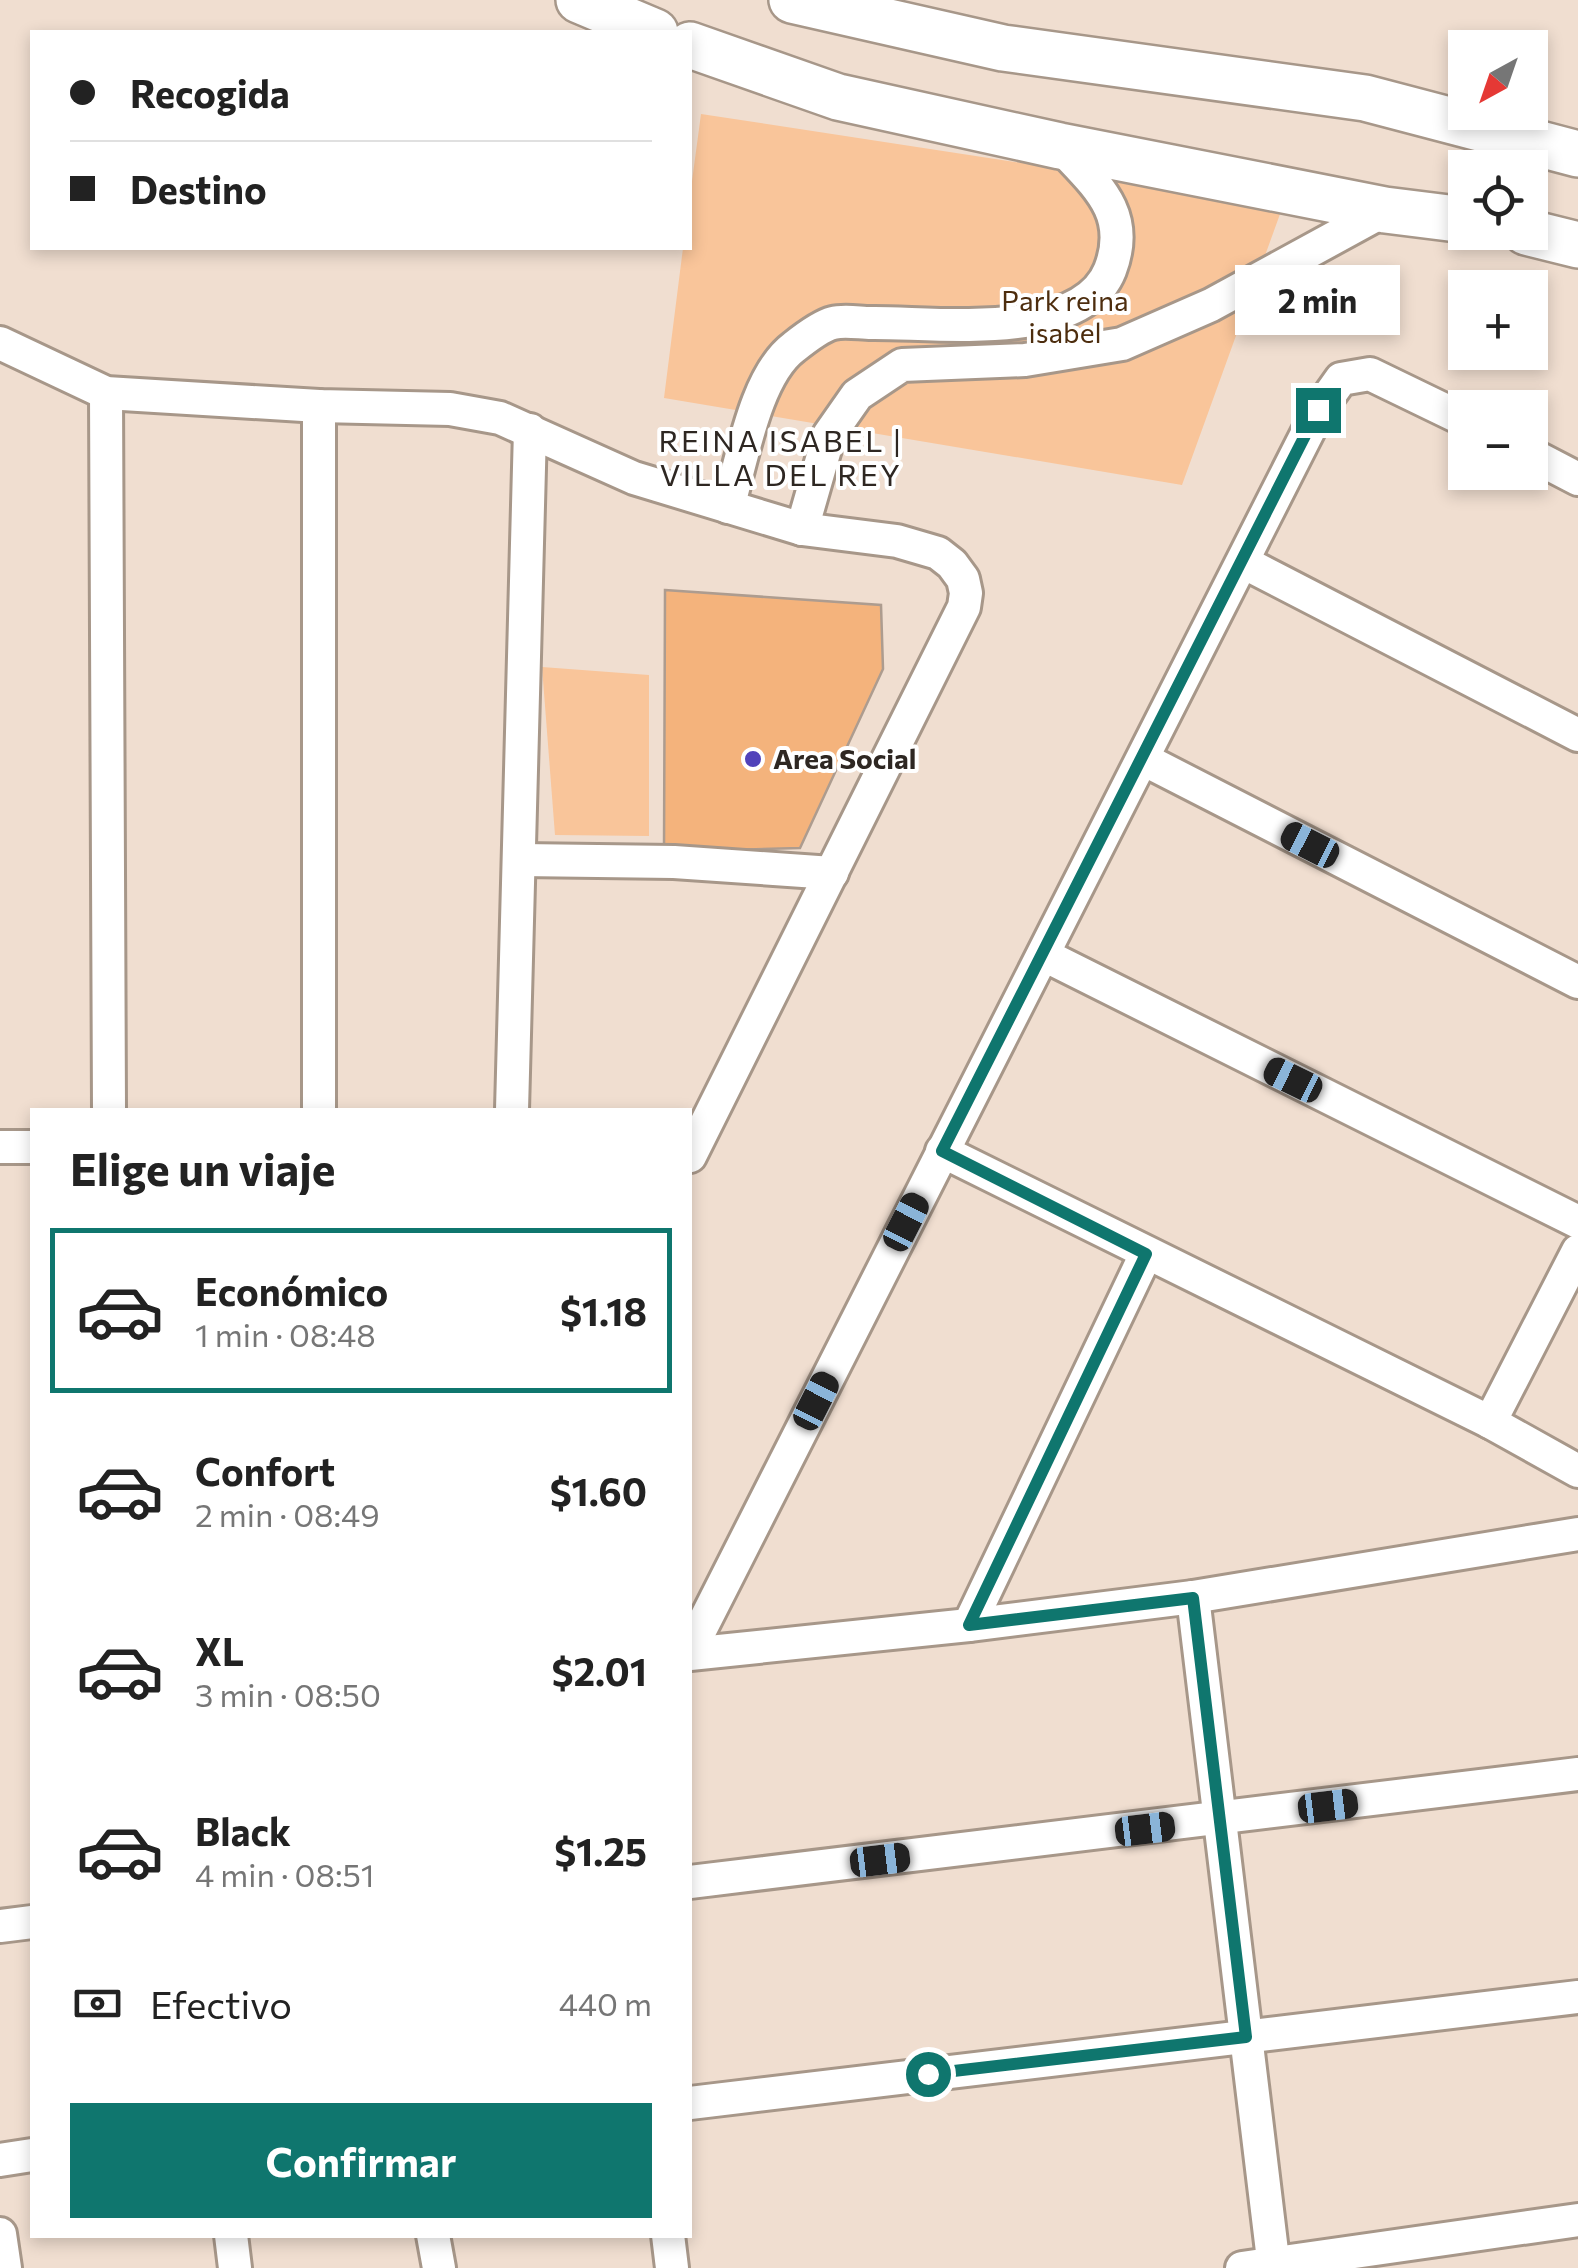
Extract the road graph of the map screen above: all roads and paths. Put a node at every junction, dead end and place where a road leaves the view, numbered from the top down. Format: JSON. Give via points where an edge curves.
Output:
{"nodes":[{"id":1,"x":579,"y":0,"type":"edge"},
{"id":2,"x":792,"y":0,"type":"edge"},
{"id":3,"x":651,"y":30,"type":"edge"},
{"id":4,"x":692,"y":46,"type":"edge"},
{"id":5,"x":1060,"y":146,"type":"junction"},
{"id":6,"x":1578,"y":154,"type":"edge"},
{"id":7,"x":1385,"y":210,"type":"junction"},
{"id":8,"x":1448,"y":218,"type":"edge"},
{"id":9,"x":1548,"y":238,"type":"edge"},
{"id":10,"x":1578,"y":246,"type":"edge"},
{"id":11,"x":0,"y":342,"type":"edge"},
{"id":12,"x":106,"y":394,"type":"junction"},
{"id":13,"x":318,"y":406,"type":"junction"},
{"id":14,"x":1448,"y":412,"type":"edge"},
{"id":15,"x":530,"y":430,"type":"junction"},
{"id":16,"x":1548,"y":463,"type":"edge"},
{"id":17,"x":1578,"y":479,"type":"edge"},
{"id":18,"x":728,"y":506,"type":"junction"},
{"id":19,"x":802,"y":529,"type":"junction"},
{"id":20,"x":1242,"y":562,"type":"junction"},
{"id":21,"x":1578,"y":735,"type":"edge"},
{"id":22,"x":1143,"y":759,"type":"junction"},
{"id":23,"x":521,"y":860,"type":"junction"},
{"id":24,"x":832,"y":874,"type":"junction"},
{"id":25,"x":1044,"y":955,"type":"junction"},
{"id":26,"x":1578,"y":982,"type":"edge"},
{"id":27,"x":108,"y":1108,"type":"edge"},
{"id":28,"x":318,"y":1108,"type":"edge"},
{"id":29,"x":512,"y":1108,"type":"edge"},
{"id":30,"x":0,"y":1147,"type":"edge"},
{"id":31,"x":30,"y":1147,"type":"edge"},
{"id":32,"x":942,"y":1151,"type":"junction"},
{"id":33,"x":692,"y":1152,"type":"edge"},
{"id":34,"x":1578,"y":1222,"type":"edge"},
{"id":35,"x":1578,"y":1251,"type":"edge"},
{"id":36,"x":1146,"y":1254,"type":"junction"},
{"id":37,"x":1490,"y":1422,"type":"junction"},
{"id":38,"x":1578,"y":1471,"type":"edge"},
{"id":39,"x":1578,"y":1534,"type":"edge"},
{"id":40,"x":1193,"y":1598,"type":"junction"},
{"id":41,"x":969,"y":1625,"type":"junction"},
{"id":42,"x":692,"y":1648,"type":"edge"},
{"id":43,"x":692,"y":1652,"type":"edge"},
{"id":44,"x":1578,"y":1774,"type":"edge"},
{"id":45,"x":1220,"y":1820,"type":"junction"},
{"id":46,"x":692,"y":1882,"type":"edge"},
{"id":47,"x":30,"y":1922,"type":"edge"},
{"id":48,"x":0,"y":1926,"type":"edge"},
{"id":49,"x":1578,"y":1997,"type":"edge"},
{"id":50,"x":1246,"y":2037,"type":"junction"},
{"id":51,"x":692,"y":2103,"type":"edge"},
{"id":52,"x":30,"y":2155,"type":"edge"},
{"id":53,"x":0,"y":2160,"type":"edge"},
{"id":54,"x":1578,"y":2220,"type":"edge"},
{"id":55,"x":0,"y":2234,"type":"edge"},
{"id":56,"x":230,"y":2238,"type":"edge"},
{"id":57,"x":434,"y":2238,"type":"edge"},
{"id":58,"x":668,"y":2238,"type":"edge"},
{"id":59,"x":1263,"y":2267,"type":"edge"},
{"id":60,"x":5,"y":2268,"type":"edge"},
{"id":61,"x":235,"y":2268,"type":"edge"},
{"id":62,"x":439,"y":2268,"type":"edge"},
{"id":63,"x":672,"y":2268,"type":"edge"}],
"edges":[{"from":1,"to":3,"type":"street"},
{"from":2,"to":6,"type":"street","via":[[1003,48],[1364,98]]},
{"from":4,"to":5,"type":"street","via":[[838,97]]},
{"from":5,"to":7,"type":"street"},
{"from":5,"to":18,"type":"street","via":[[1117,218],[1118,250],[1105,282],[1079,305],[1037,321],[832,323],[791,349],[770,376]]},
{"from":7,"to":8,"type":"street"},
{"from":7,"to":19,"type":"street","via":[[1211,305],[1122,344],[1025,360],[902,365],[857,395],[829,436]]},
{"from":9,"to":10,"type":"street"},
{"from":11,"to":12,"type":"street"},
{"from":12,"to":13,"type":"street"},
{"from":12,"to":27,"type":"street"},
{"from":13,"to":15,"type":"street","via":[[450,409]]},
{"from":13,"to":28,"type":"street"},
{"from":14,"to":20,"type":"street","via":[[1370,374],[1341,379],[1318,410]]},
{"from":15,"to":18,"type":"street","via":[[634,478]]},
{"from":15,"to":23,"type":"street"},
{"from":16,"to":17,"type":"street"},
{"from":18,"to":19,"type":"street"},
{"from":19,"to":24,"type":"street","via":[[938,553],[963,579],[966,592]]},
{"from":20,"to":21,"type":"street"},
{"from":20,"to":22,"type":"street"},
{"from":22,"to":25,"type":"street"},
{"from":22,"to":26,"type":"street"},
{"from":23,"to":24,"type":"street"},
{"from":23,"to":29,"type":"street"},
{"from":24,"to":33,"type":"street"},
{"from":25,"to":32,"type":"street"},
{"from":25,"to":34,"type":"street"},
{"from":30,"to":31,"type":"street"},
{"from":32,"to":36,"type":"street"},
{"from":32,"to":42,"type":"street"},
{"from":35,"to":37,"type":"street"},
{"from":36,"to":37,"type":"street"},
{"from":36,"to":41,"type":"street"},
{"from":37,"to":38,"type":"street"},
{"from":39,"to":40,"type":"street"},
{"from":40,"to":41,"type":"street"},
{"from":40,"to":45,"type":"street"},
{"from":41,"to":43,"type":"street"},
{"from":44,"to":45,"type":"street"},
{"from":45,"to":46,"type":"street"},
{"from":45,"to":50,"type":"street"},
{"from":47,"to":48,"type":"street"},
{"from":49,"to":50,"type":"street"},
{"from":50,"to":51,"type":"street"},
{"from":50,"to":59,"type":"street"},
{"from":52,"to":53,"type":"street"},
{"from":54,"to":59,"type":"street"},
{"from":55,"to":60,"type":"street"},
{"from":56,"to":61,"type":"street"},
{"from":57,"to":62,"type":"street"},
{"from":58,"to":63,"type":"street"}]}
